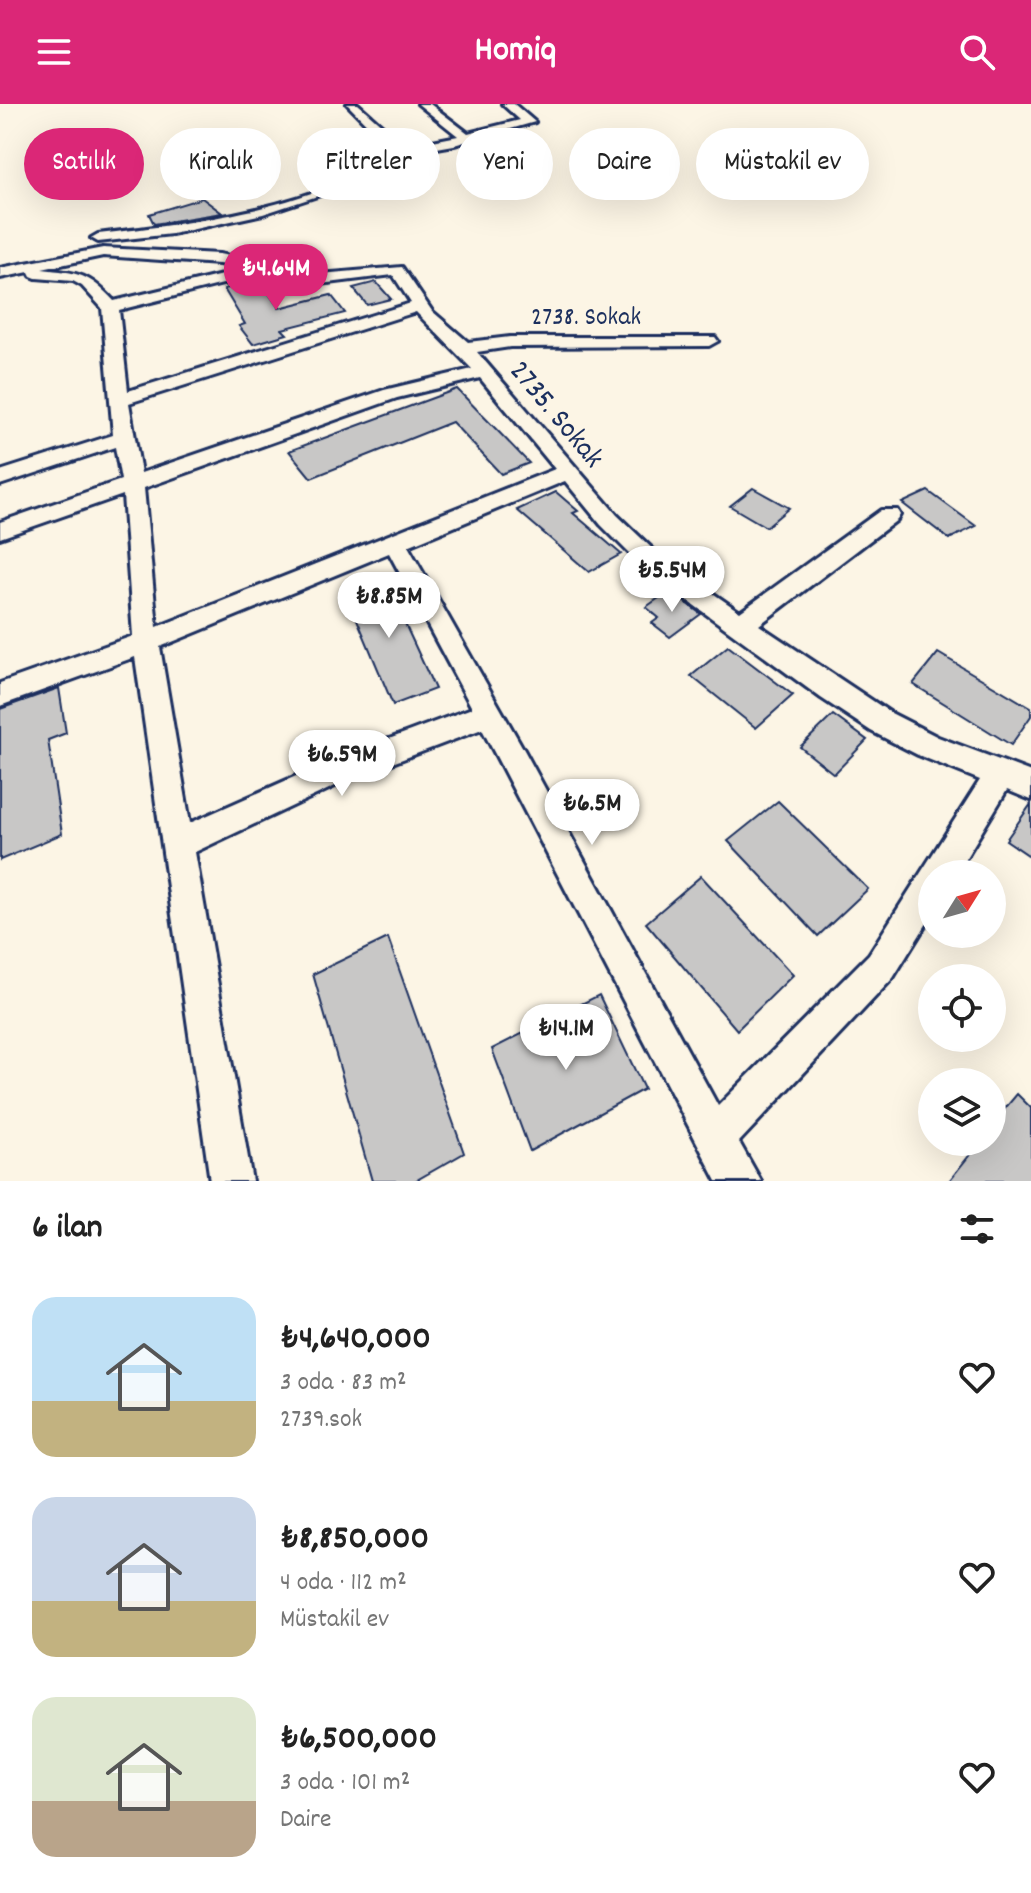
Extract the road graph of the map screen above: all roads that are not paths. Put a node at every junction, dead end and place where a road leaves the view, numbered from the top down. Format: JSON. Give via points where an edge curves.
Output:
{"nodes":[{"id":1,"x":352,"y":104,"type":"edge"},
{"id":2,"x":423,"y":104,"type":"edge"},
{"id":3,"x":507,"y":104,"type":"edge"},
{"id":4,"x":379,"y":128,"type":"edge"},
{"id":5,"x":504,"y":128,"type":"edge"},
{"id":6,"x":456,"y":129,"type":"edge"},
{"id":7,"x":297,"y":199,"type":"edge"},
{"id":8,"x":273,"y":268,"type":"junction"},
{"id":9,"x":0,"y":273,"type":"edge"},
{"id":10,"x":421,"y":305,"type":"junction"},
{"id":11,"x":110,"y":307,"type":"junction"},
{"id":12,"x":709,"y":341,"type":"dead end"},
{"id":13,"x":464,"y":348,"type":"junction"},
{"id":14,"x":484,"y":372,"type":"junction"},
{"id":15,"x":118,"y":400,"type":"junction"},
{"id":16,"x":123,"y":438,"type":"junction"},
{"id":17,"x":568,"y":472,"type":"junction"},
{"id":18,"x":0,"y":478,"type":"edge"},
{"id":19,"x":133,"y":486,"type":"junction"},
{"id":20,"x":889,"y":515,"type":"dead end"},
{"id":21,"x":0,"y":530,"type":"edge"},
{"id":22,"x":394,"y":542,"type":"junction"},
{"id":23,"x":740,"y":625,"type":"junction"},
{"id":24,"x":146,"y":642,"type":"junction"},
{"id":25,"x":0,"y":695,"type":"edge"},
{"id":26,"x":489,"y":714,"type":"junction"},
{"id":27,"x":1001,"y":773,"type":"junction"},
{"id":28,"x":1031,"y":786,"type":"edge"},
{"id":29,"x":178,"y":844,"type":"junction"},
{"id":30,"x":947,"y":860,"type":"edge"},
{"id":31,"x":918,"y":907,"type":"edge"},
{"id":32,"x":714,"y":1139,"type":"junction"},
{"id":33,"x":231,"y":1181,"type":"edge"},
{"id":34,"x":740,"y":1181,"type":"edge"}],
"edges":[{"from":1,"to":4,"type":"street"},
{"from":2,"to":6,"type":"street"},
{"from":3,"to":5,"type":"street","via":[[529,122]]},
{"from":7,"to":9,"type":"street","via":[[176,230],[73,242]]},
{"from":8,"to":9,"type":"street","name":"2735. Sokak","via":[[186,255],[103,252]]},
{"from":8,"to":10,"type":"street","name":"2735. Sokak","via":[[320,279],[397,270]]},
{"from":8,"to":11,"type":"street"},
{"from":9,"to":11,"type":"street","via":[[77,277]]},
{"from":10,"to":13,"type":"street","name":"2735. Sokak"},
{"from":10,"to":15,"type":"street"},
{"from":11,"to":15,"type":"street"},
{"from":12,"to":13,"type":"street","name":"2738. Sokak","via":[[510,342]]},
{"from":13,"to":14,"type":"street","name":"2735. Sokak"},
{"from":14,"to":17,"type":"street","name":"2735. Sokak"},
{"from":14,"to":19,"type":"street","via":[[391,394]]},
{"from":15,"to":16,"type":"street"},
{"from":16,"to":18,"type":"street"},
{"from":16,"to":19,"type":"street"},
{"from":17,"to":22,"type":"street"},
{"from":17,"to":23,"type":"street","name":"2735. Sokak","via":[[631,544]]},
{"from":19,"to":21,"type":"street"},
{"from":19,"to":24,"type":"street"},
{"from":20,"to":23,"type":"street"},
{"from":22,"to":24,"type":"street"},
{"from":22,"to":26,"type":"street"},
{"from":23,"to":27,"type":"street","name":"2735. Sokak","via":[[881,722]]},
{"from":24,"to":25,"type":"street"},
{"from":24,"to":29,"type":"street"},
{"from":26,"to":29,"type":"street","via":[[340,770]]},
{"from":26,"to":32,"type":"street"},
{"from":27,"to":28,"type":"street","name":"2735. Sokak"},
{"from":27,"to":30,"type":"street"},
{"from":29,"to":33,"type":"street"},
{"from":31,"to":32,"type":"street","via":[[881,966]]},
{"from":32,"to":34,"type":"street"}]}
